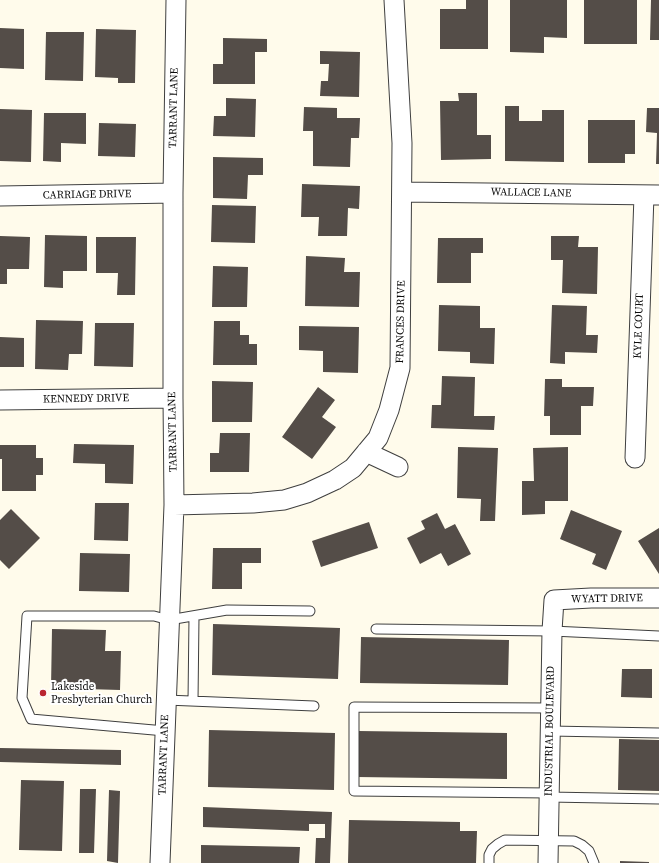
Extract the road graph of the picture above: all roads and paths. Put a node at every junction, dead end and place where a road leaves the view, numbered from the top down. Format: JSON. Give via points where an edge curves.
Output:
{"nodes":[{"id":1,"x":176,"y":0,"type":"edge"},
{"id":2,"x":394,"y":0,"type":"edge"},
{"id":3,"x":402,"y":192,"type":"junction"},
{"id":4,"x":173,"y":193,"type":"junction"},
{"id":5,"x":652,"y":195,"type":"edge"},
{"id":6,"x":0,"y":196,"type":"edge"},
{"id":7,"x":172,"y":398,"type":"junction"},
{"id":8,"x":0,"y":400,"type":"edge"},
{"id":9,"x":366,"y":452,"type":"junction"},
{"id":10,"x":635,"y":458,"type":"dead end"},
{"id":11,"x":398,"y":467,"type":"dead end"},
{"id":12,"x":174,"y":505,"type":"junction"},
{"id":13,"x":659,"y":598,"type":"edge"},
{"id":14,"x":554,"y":600,"type":"joint"},
{"id":15,"x":310,"y":611,"type":"dead end"},
{"id":16,"x":194,"y":617,"type":"junction"},
{"id":17,"x":169,"y":620,"type":"junction"},
{"id":18,"x":376,"y":629,"type":"dead end"},
{"id":19,"x":552,"y":631,"type":"junction"},
{"id":20,"x":659,"y":636,"type":"edge"},
{"id":21,"x":166,"y":700,"type":"junction"},
{"id":22,"x":193,"y":701,"type":"junction"},
{"id":23,"x":314,"y":706,"type":"dead end"},
{"id":24,"x":550,"y":708,"type":"junction"},
{"id":25,"x":165,"y":731,"type":"junction"},
{"id":26,"x":550,"y":731,"type":"junction"},
{"id":27,"x":659,"y":732,"type":"edge"},
{"id":28,"x":549,"y":795,"type":"junction"},
{"id":29,"x":659,"y":800,"type":"edge"},
{"id":30,"x":548,"y":840,"type":"junction"},
{"id":31,"x":160,"y":863,"type":"edge"},
{"id":32,"x":489,"y":863,"type":"edge"},
{"id":33,"x":548,"y":863,"type":"edge"},
{"id":34,"x":594,"y":863,"type":"edge"}],
"edges":[{"from":1,"to":4,"type":"street","name":"TARRANT LANE"},
{"from":2,"to":3,"type":"street","name":"FRANCES DRIVE","via":[[402,143]]},
{"from":3,"to":5,"type":"street","name":"WALLACE LANE"},
{"from":3,"to":9,"type":"street","name":"FRANCES DRIVE","via":[[400,368],[389,410],[378,438]]},
{"from":4,"to":6,"type":"street","name":"CARRIAGE DRIVE"},
{"from":4,"to":7,"type":"street","name":"TARRANT LANE"},
{"from":5,"to":10,"type":"street","name":"KYLE COURT"},
{"from":7,"to":8,"type":"street","name":"KENNEDY DRIVE"},
{"from":7,"to":12,"type":"street","name":"TARRANT LANE"},
{"from":9,"to":11,"type":"street"},
{"from":9,"to":12,"type":"street","name":"FRANCES DRIVE","via":[[353,468],[335,480],[284,500]]},
{"from":12,"to":17,"type":"street","name":"TARRANT LANE"},
{"from":13,"to":14,"type":"street","name":"WYATT DRIVE"},
{"from":14,"to":19,"type":"street","name":"INDUSTRIAL BOULEVARD"},
{"from":15,"to":16,"type":"lane","via":[[227,610]]},
{"from":16,"to":17,"type":"lane"},
{"from":16,"to":22,"type":"lane"},
{"from":17,"to":21,"type":"street","name":"TARRANT LANE"},
{"from":17,"to":25,"type":"lane","via":[[154,616],[27,616],[22,698],[31,719]]},
{"from":18,"to":19,"type":"lane"},
{"from":19,"to":20,"type":"lane"},
{"from":19,"to":24,"type":"street","name":"INDUSTRIAL BOULEVARD"},
{"from":21,"to":22,"type":"lane"},
{"from":21,"to":25,"type":"street","name":"TARRANT LANE"},
{"from":22,"to":23,"type":"lane"},
{"from":24,"to":26,"type":"street","name":"INDUSTRIAL BOULEVARD"},
{"from":24,"to":28,"type":"lane","via":[[354,707],[354,791]]},
{"from":25,"to":31,"type":"street","name":"TARRANT LANE"},
{"from":26,"to":27,"type":"lane"},
{"from":26,"to":28,"type":"street","name":"INDUSTRIAL BOULEVARD"},
{"from":28,"to":29,"type":"lane"},
{"from":28,"to":30,"type":"street","name":"INDUSTRIAL BOULEVARD"},
{"from":30,"to":32,"type":"lane","via":[[505,840],[492,849]]},
{"from":30,"to":33,"type":"street","name":"INDUSTRIAL BOULEVARD"},
{"from":30,"to":34,"type":"lane","via":[[574,841],[582,845],[589,851]]}]}
